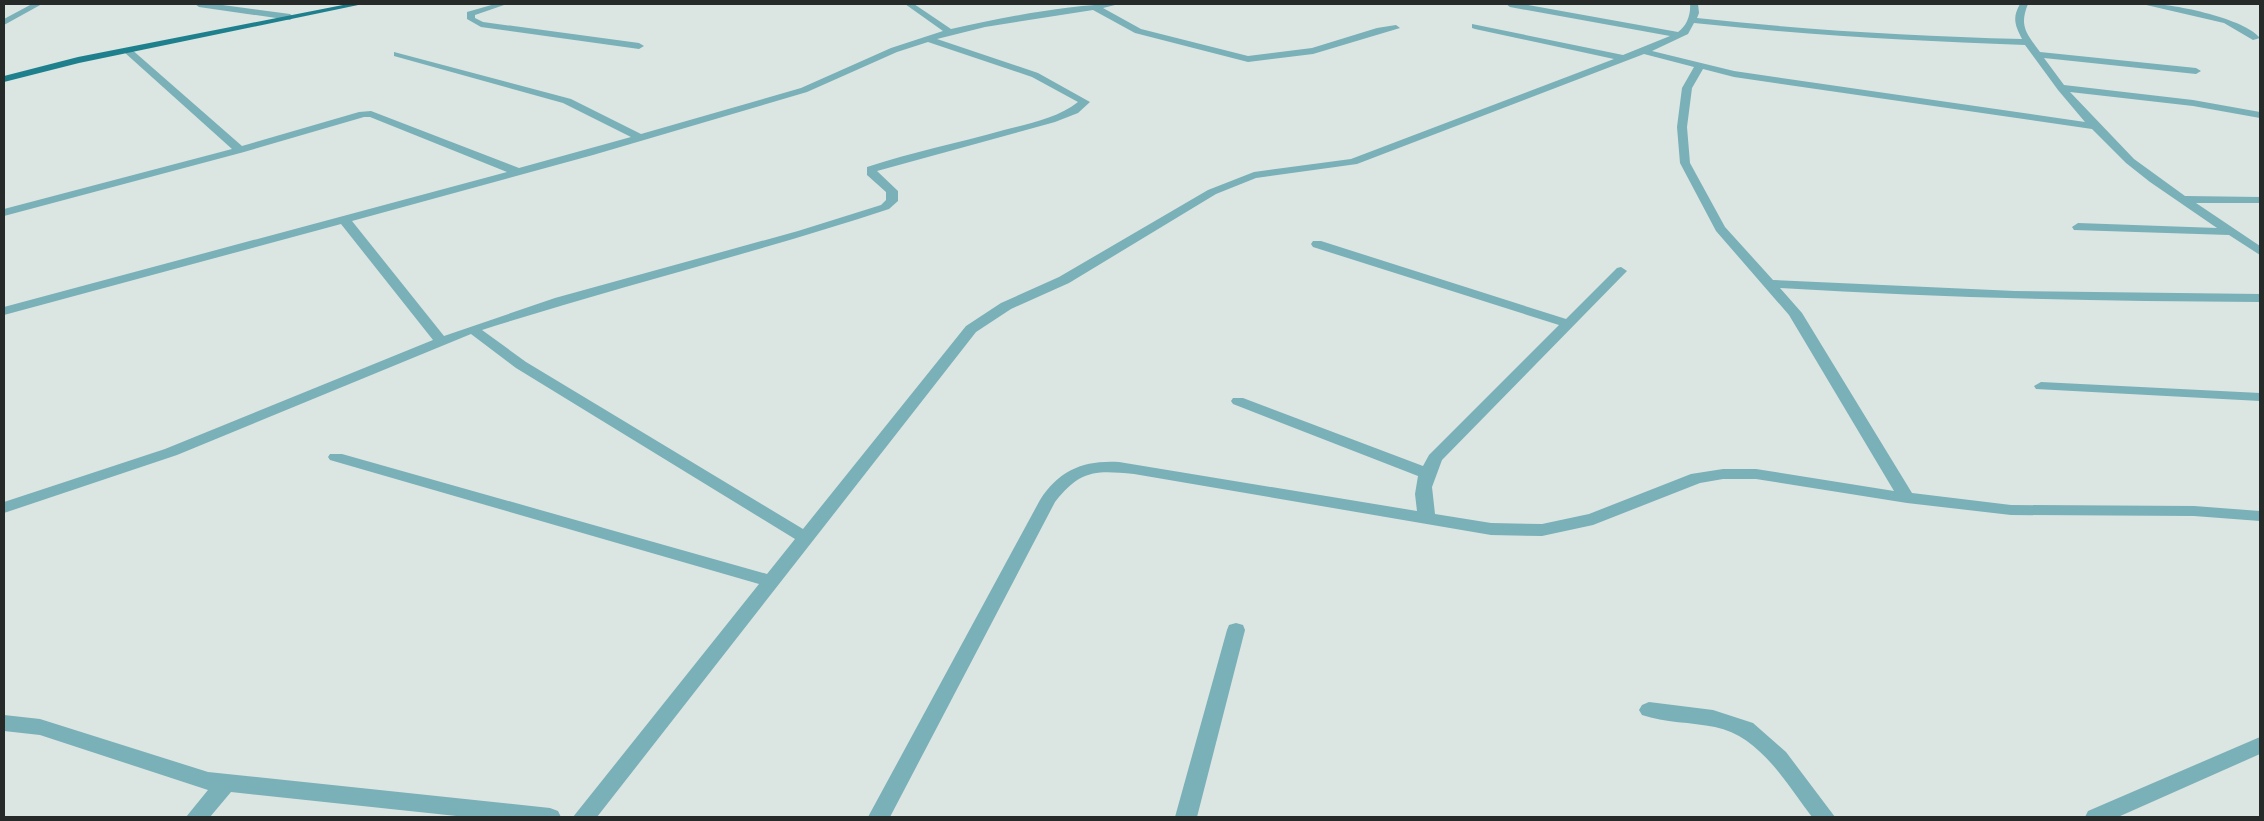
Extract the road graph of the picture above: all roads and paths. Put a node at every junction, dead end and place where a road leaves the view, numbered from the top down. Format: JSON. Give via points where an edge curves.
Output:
{"nodes":[{"id":1,"x":38,"y":4,"type":"edge"},
{"id":2,"x":200,"y":4,"type":"edge"},
{"id":3,"x":359,"y":4,"type":"edge"},
{"id":4,"x":503,"y":4,"type":"edge"},
{"id":5,"x":909,"y":4,"type":"edge"},
{"id":6,"x":1115,"y":4,"type":"edge"},
{"id":7,"x":1510,"y":4,"type":"edge"},
{"id":8,"x":1694,"y":4,"type":"edge"},
{"id":9,"x":2024,"y":4,"type":"edge"},
{"id":10,"x":2146,"y":4,"type":"edge"},
{"id":11,"x":1094,"y":6,"type":"junction"},
{"id":12,"x":290,"y":17,"type":"junction"},
{"id":13,"x":1693,"y":20,"type":"junction"},
{"id":14,"x":4,"y":22,"type":"edge"},
{"id":15,"x":1475,"y":26,"type":"dead end"},
{"id":16,"x":1396,"y":28,"type":"dead end"},
{"id":17,"x":950,"y":32,"type":"junction"},
{"id":18,"x":1680,"y":35,"type":"junction"},
{"id":19,"x":2256,"y":38,"type":"dead end"},
{"id":20,"x":928,"y":39,"type":"junction"},
{"id":21,"x":2028,"y":42,"type":"junction"},
{"id":22,"x":639,"y":46,"type":"dead end"},
{"id":23,"x":127,"y":50,"type":"junction"},
{"id":24,"x":1641,"y":51,"type":"junction"},
{"id":25,"x":397,"y":54,"type":"dead end"},
{"id":26,"x":2038,"y":55,"type":"junction"},
{"id":27,"x":1622,"y":58,"type":"junction"},
{"id":28,"x":1699,"y":67,"type":"junction"},
{"id":29,"x":2196,"y":71,"type":"dead end"},
{"id":30,"x":4,"y":79,"type":"edge"},
{"id":31,"x":2061,"y":88,"type":"junction"},
{"id":32,"x":2260,"y":115,"type":"edge"},
{"id":33,"x":2095,"y":126,"type":"junction"},
{"id":34,"x":640,"y":138,"type":"junction"},
{"id":35,"x":240,"y":150,"type":"junction"},
{"id":36,"x":518,"y":172,"type":"junction"},
{"id":37,"x":2182,"y":200,"type":"junction"},
{"id":38,"x":2260,"y":200,"type":"edge"},
{"id":39,"x":4,"y":213,"type":"edge"},
{"id":40,"x":344,"y":219,"type":"junction"},
{"id":41,"x":2078,"y":227,"type":"dead end"},
{"id":42,"x":2234,"y":232,"type":"junction"},
{"id":43,"x":1317,"y":244,"type":"dead end"},
{"id":44,"x":2260,"y":251,"type":"edge"},
{"id":45,"x":1621,"y":271,"type":"dead end"},
{"id":46,"x":1770,"y":284,"type":"junction"},
{"id":47,"x":2260,"y":298,"type":"edge"},
{"id":48,"x":4,"y":311,"type":"edge"},
{"id":49,"x":1568,"y":324,"type":"junction"},
{"id":50,"x":472,"y":329,"type":"junction"},
{"id":51,"x":440,"y":340,"type":"junction"},
{"id":52,"x":2040,"y":386,"type":"dead end"},
{"id":53,"x":2260,"y":397,"type":"edge"},
{"id":54,"x":1238,"y":401,"type":"dead end"},
{"id":55,"x":336,"y":457,"type":"dead end"},
{"id":56,"x":1426,"y":473,"type":"junction"},
{"id":57,"x":1907,"y":498,"type":"junction"},
{"id":58,"x":4,"y":508,"type":"edge"},
{"id":59,"x":2260,"y":516,"type":"edge"},
{"id":60,"x":1427,"y":518,"type":"junction"},
{"id":61,"x":805,"y":538,"type":"junction"},
{"id":62,"x":770,"y":581,"type":"junction"},
{"id":63,"x":1236,"y":630,"type":"dead end"},
{"id":64,"x":1648,"y":710,"type":"dead end"},
{"id":65,"x":4,"y":723,"type":"edge"},
{"id":66,"x":2260,"y":745,"type":"edge"},
{"id":67,"x":226,"y":783,"type":"junction"},
{"id":68,"x":197,"y":817,"type":"edge"},
{"id":69,"x":550,"y":817,"type":"edge"},
{"id":70,"x":584,"y":817,"type":"edge"},
{"id":71,"x":879,"y":817,"type":"edge"},
{"id":72,"x":1186,"y":817,"type":"edge"},
{"id":73,"x":1824,"y":817,"type":"edge"},
{"id":74,"x":2096,"y":817,"type":"edge"}],
"edges":[{"from":1,"to":14,"type":"street"},
{"from":2,"to":12,"type":"street"},
{"from":3,"to":12,"type":"main road"},
{"from":4,"to":22,"type":"street","via":[[476,11],[470,14],[471,19],[481,24]]},
{"from":5,"to":17,"type":"street"},
{"from":6,"to":11,"type":"street"},
{"from":7,"to":18,"type":"street"},
{"from":8,"to":13,"type":"street","via":[[1696,13]]},
{"from":9,"to":21,"type":"street","via":[[2018,16]]},
{"from":10,"to":19,"type":"street","via":[[2226,21]]},
{"from":11,"to":16,"type":"street","via":[[1138,32],[1248,59],[1313,52]]},
{"from":11,"to":17,"type":"street"},
{"from":12,"to":23,"type":"main road"},
{"from":13,"to":18,"type":"street"},
{"from":13,"to":21,"type":"street","via":[[1894,38]]},
{"from":15,"to":27,"type":"street"},
{"from":17,"to":20,"type":"street"},
{"from":18,"to":24,"type":"street"},
{"from":20,"to":34,"type":"street","via":[[894,50],[804,90]]},
{"from":20,"to":50,"type":"street","via":[[1035,75],[1084,104],[1030,126],[871,168],[875,177],[892,191],[892,201],[885,207]]},
{"from":21,"to":26,"type":"street"},
{"from":23,"to":30,"type":"main road"},
{"from":23,"to":35,"type":"street"},
{"from":24,"to":27,"type":"street"},
{"from":24,"to":28,"type":"street"},
{"from":25,"to":34,"type":"street","via":[[567,101]]},
{"from":26,"to":29,"type":"street"},
{"from":26,"to":31,"type":"street"},
{"from":27,"to":61,"type":"street","via":[[1353,162],[1242,178],[1212,192],[1064,280],[1006,306],[971,329]]},
{"from":28,"to":33,"type":"street"},
{"from":28,"to":46,"type":"street","via":[[1687,88],[1682,126],[1685,163],[1720,228]]},
{"from":31,"to":32,"type":"street","via":[[2193,103]]},
{"from":31,"to":33,"type":"street"},
{"from":33,"to":37,"type":"street","via":[[2130,161]]},
{"from":34,"to":36,"type":"street"},
{"from":35,"to":36,"type":"street","via":[[355,115],[371,114]]},
{"from":35,"to":39,"type":"street"},
{"from":36,"to":40,"type":"street"},
{"from":37,"to":38,"type":"street"},
{"from":37,"to":42,"type":"street"},
{"from":40,"to":48,"type":"street"},
{"from":40,"to":51,"type":"street"},
{"from":41,"to":42,"type":"street"},
{"from":42,"to":44,"type":"street"},
{"from":43,"to":49,"type":"street"},
{"from":45,"to":49,"type":"street"},
{"from":46,"to":47,"type":"street","via":[[1898,292],[2137,299]]},
{"from":46,"to":57,"type":"street","via":[[1795,312]]},
{"from":49,"to":56,"type":"street","via":[[1435,458]]},
{"from":50,"to":51,"type":"street"},
{"from":50,"to":61,"type":"street","via":[[521,365]]},
{"from":51,"to":58,"type":"street","via":[[171,452]]},
{"from":52,"to":53,"type":"street"},
{"from":54,"to":56,"type":"street"},
{"from":55,"to":62,"type":"street"},
{"from":56,"to":60,"type":"street","via":[[1422,490]]},
{"from":57,"to":59,"type":"street","via":[[2011,510],[2194,511]]},
{"from":57,"to":60,"type":"street","via":[[1756,474],[1723,474],[1697,478],[1593,519],[1542,530],[1491,529]]},
{"from":60,"to":71,"type":"street","via":[[1134,469],[1099,465],[1078,471],[1060,484],[1048,500]]},
{"from":61,"to":62,"type":"street"},
{"from":62,"to":70,"type":"street"},
{"from":63,"to":72,"type":"street"},
{"from":64,"to":73,"type":"street","via":[[1712,719],[1744,728],[1780,759]]},
{"from":65,"to":67,"type":"street","via":[[40,727]]},
{"from":66,"to":74,"type":"street"},
{"from":67,"to":68,"type":"street"},
{"from":67,"to":69,"type":"street"}]}
